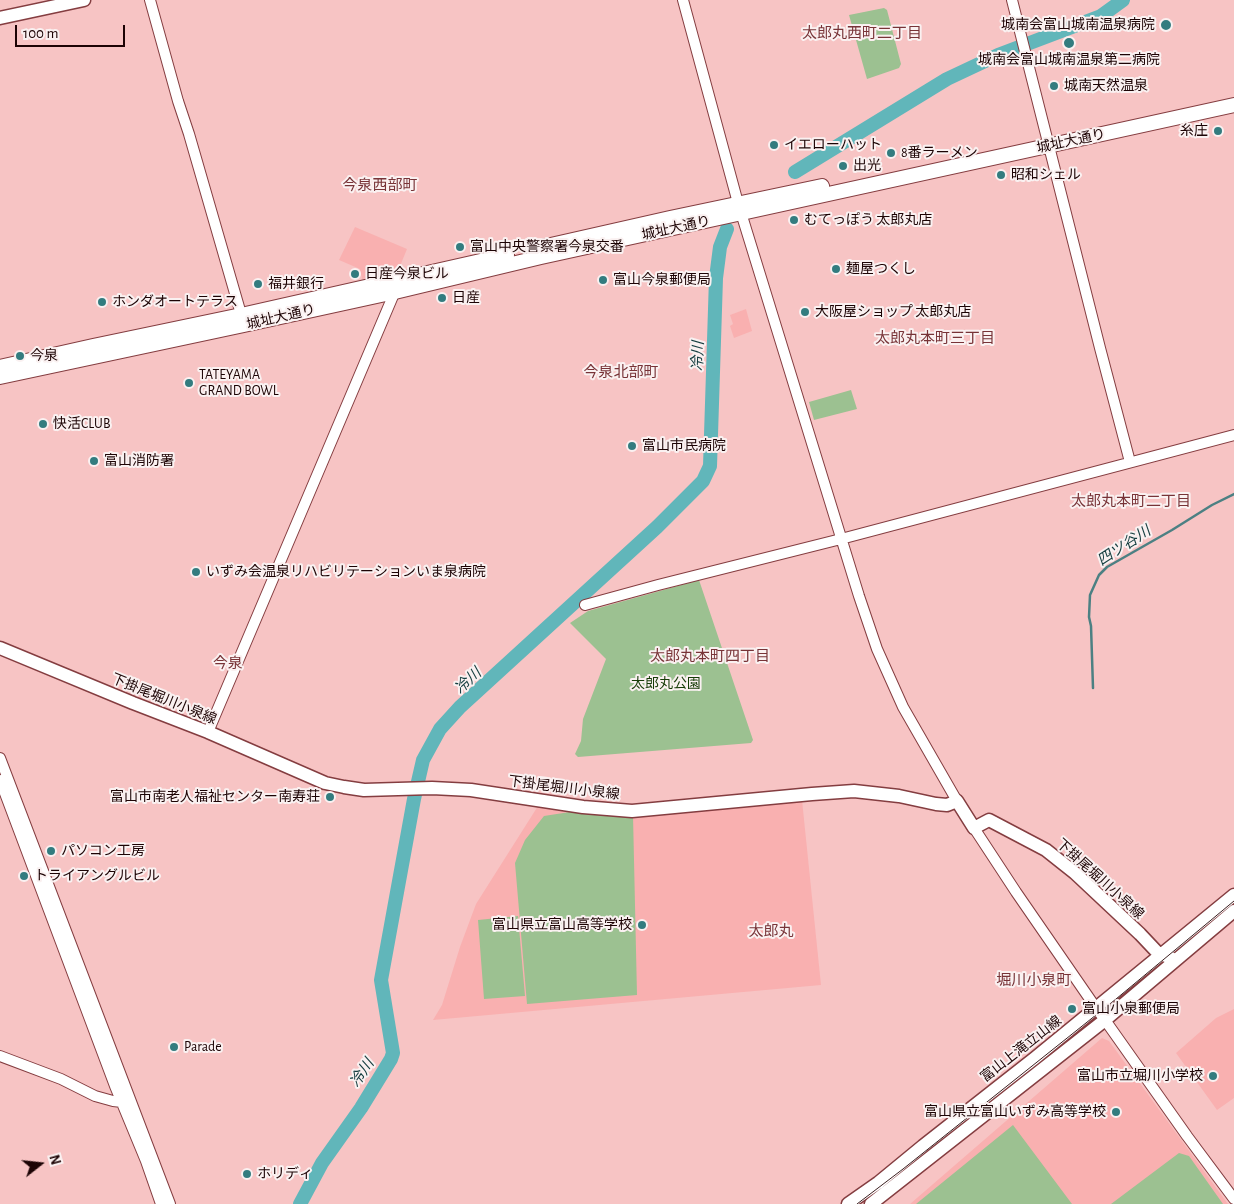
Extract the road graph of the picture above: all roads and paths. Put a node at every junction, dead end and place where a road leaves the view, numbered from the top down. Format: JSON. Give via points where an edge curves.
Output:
{"nodes":[{"id":1,"x":84,"y":0,"type":"edge"},
{"id":2,"x":150,"y":0,"type":"edge"},
{"id":3,"x":682,"y":0,"type":"edge"},
{"id":4,"x":1012,"y":0,"type":"edge"},
{"id":5,"x":0,"y":18,"type":"edge"},
{"id":6,"x":1234,"y":96,"type":"edge"},
{"id":7,"x":1234,"y":104,"type":"edge"},
{"id":8,"x":1048,"y":142,"type":"junction"},
{"id":9,"x":740,"y":208,"type":"junction"},
{"id":10,"x":397,"y":286,"type":"junction"},
{"id":11,"x":242,"y":320,"type":"junction"},
{"id":12,"x":0,"y":367,"type":"edge"},
{"id":13,"x":0,"y":377,"type":"edge"},
{"id":14,"x":1234,"y":435,"type":"edge"},
{"id":15,"x":1130,"y":462,"type":"junction"},
{"id":16,"x":841,"y":539,"type":"junction"},
{"id":17,"x":585,"y":605,"type":"dead end"},
{"id":18,"x":0,"y":648,"type":"edge"},
{"id":19,"x":208,"y":732,"type":"junction"},
{"id":20,"x":0,"y":758,"type":"edge"},
{"id":21,"x":0,"y":780,"type":"edge"},
{"id":22,"x":957,"y":802,"type":"junction"},
{"id":23,"x":974,"y":828,"type":"junction"},
{"id":24,"x":1234,"y":895,"type":"edge"},
{"id":25,"x":1234,"y":911,"type":"edge"},
{"id":26,"x":1162,"y":954,"type":"junction"},
{"id":27,"x":1175,"y":960,"type":"junction"},
{"id":28,"x":1096,"y":1008,"type":"junction"},
{"id":29,"x":1105,"y":1020,"type":"junction"},
{"id":30,"x":0,"y":1056,"type":"edge"},
{"id":31,"x":122,"y":1102,"type":"junction"},
{"id":32,"x":1234,"y":1199,"type":"edge"},
{"id":33,"x":161,"y":1204,"type":"edge"},
{"id":34,"x":170,"y":1204,"type":"edge"},
{"id":35,"x":848,"y":1204,"type":"edge"},
{"id":36,"x":871,"y":1204,"type":"edge"}],
"edges":[{"from":1,"to":5,"type":"main road"},
{"from":2,"to":11,"type":"street"},
{"from":3,"to":9,"type":"street"},
{"from":4,"to":8,"type":"street"},
{"from":6,"to":8,"type":"highway","name":"城址大通り"},
{"from":7,"to":8,"type":"highway","name":"城址大通り"},
{"from":8,"to":9,"type":"highway","name":"城址大通り","via":[[909,168]]},
{"from":8,"to":15,"type":"street"},
{"from":9,"to":10,"type":"highway","name":"城址大通り"},
{"from":9,"to":16,"type":"street"},
{"from":10,"to":11,"type":"highway","name":"城址大通り"},
{"from":10,"to":19,"type":"street"},
{"from":11,"to":12,"type":"highway","name":"城址大通り","via":[[94,346]]},
{"from":11,"to":13,"type":"highway","name":"城址大通り"},
{"from":14,"to":15,"type":"street"},
{"from":15,"to":16,"type":"street"},
{"from":16,"to":17,"type":"street"},
{"from":16,"to":22,"type":"street","via":[[877,649],[903,707]]},
{"from":18,"to":19,"type":"main road","name":"下掛尾堀川小泉線"},
{"from":19,"to":22,"type":"main road","name":"下掛尾堀川小泉線","via":[[325,783],[364,790],[470,790],[632,811],[854,791],[936,804]]},
{"from":20,"to":34,"type":"street"},
{"from":21,"to":31,"type":"street"},
{"from":22,"to":23,"type":"main road"},
{"from":23,"to":26,"type":"main road","name":"下掛尾堀川小泉線","via":[[988,820],[1046,850],[1075,873],[1156,952]]},
{"from":23,"to":28,"type":"street"},
{"from":24,"to":26,"type":"main road","name":"富山上滝立山線"},
{"from":25,"to":27,"type":"main road","name":"富山上滝立山線"},
{"from":26,"to":27,"type":"main road","name":"下掛尾堀川小泉線"},
{"from":26,"to":28,"type":"main road","name":"富山上滝立山線"},
{"from":27,"to":29,"type":"main road","name":"富山上滝立山線"},
{"from":28,"to":29,"type":"street"},
{"from":28,"to":35,"type":"main road","name":"富山上滝立山線","via":[[878,1184]]},
{"from":29,"to":32,"type":"street"},
{"from":29,"to":36,"type":"main road","name":"富山上滝立山線"},
{"from":30,"to":31,"type":"street","via":[[62,1079],[95,1096]]},
{"from":31,"to":33,"type":"street"}]}
